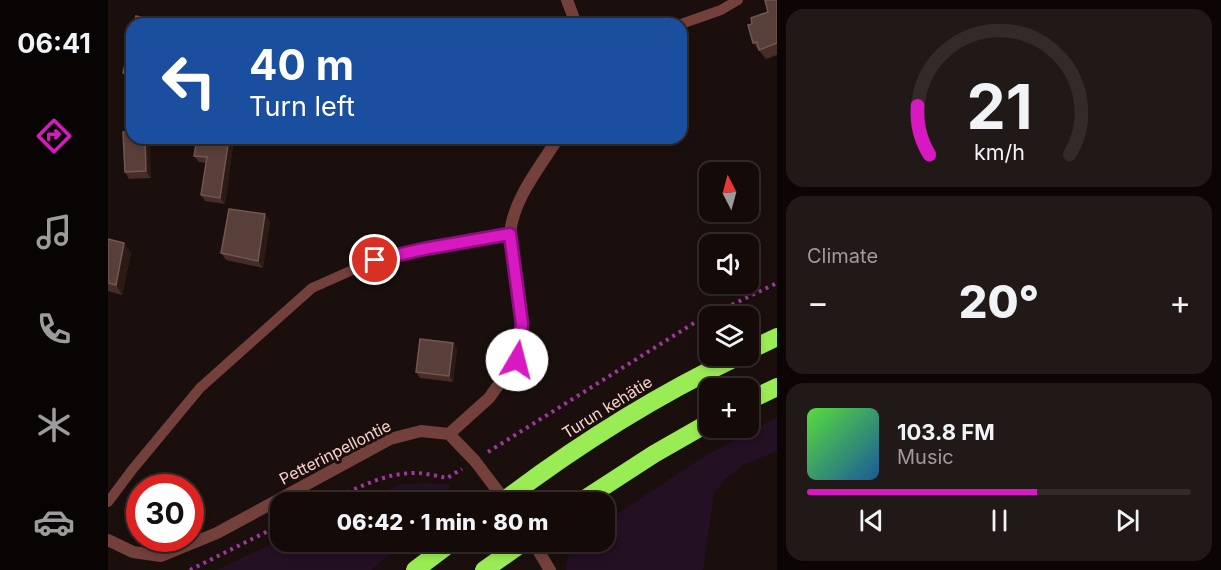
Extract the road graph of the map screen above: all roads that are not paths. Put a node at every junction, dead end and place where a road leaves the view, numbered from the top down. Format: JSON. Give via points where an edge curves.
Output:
{"nodes":[{"id":1,"x":567,"y":0,"type":"edge"},
{"id":2,"x":738,"y":0,"type":"edge"},
{"id":3,"x":574,"y":18,"type":"edge"},
{"id":4,"x":687,"y":22,"type":"edge"},
{"id":5,"x":554,"y":144,"type":"edge"},
{"id":6,"x":510,"y":234,"type":"junction"},
{"id":7,"x":777,"y":337,"type":"edge"},
{"id":8,"x":759,"y":346,"type":"edge"},
{"id":9,"x":717,"y":366,"type":"edge"},
{"id":10,"x":777,"y":387,"type":"edge"},
{"id":11,"x":759,"y":396,"type":"edge"},
{"id":12,"x":699,"y":428,"type":"edge"},
{"id":13,"x":449,"y":434,"type":"junction"},
{"id":14,"x":497,"y":492,"type":"edge"},
{"id":15,"x":517,"y":492,"type":"edge"},
{"id":16,"x":595,"y":492,"type":"edge"},
{"id":17,"x":108,"y":502,"type":"edge"},
{"id":18,"x":108,"y":540,"type":"edge"},
{"id":19,"x":439,"y":552,"type":"edge"},
{"id":20,"x":510,"y":552,"type":"edge"},
{"id":21,"x":539,"y":552,"type":"edge"},
{"id":22,"x":415,"y":570,"type":"edge"},
{"id":23,"x":484,"y":570,"type":"edge"},
{"id":24,"x":550,"y":570,"type":"edge"}],
"edges":[{"from":1,"to":3,"type":"street"},
{"from":2,"to":4,"type":"lane"},
{"from":5,"to":6,"type":"street","via":[[519,200]]},
{"from":6,"to":13,"type":"street","via":[[522,324],[517,360],[489,398]]},
{"from":6,"to":17,"type":"lane","via":[[375,260],[312,288],[200,388]]},
{"from":7,"to":8,"type":"highway"},
{"from":9,"to":15,"type":"highway","name":"Turun kehätie","via":[[623,417]]},
{"from":10,"to":11,"type":"highway"},
{"from":12,"to":16,"type":"highway"},
{"from":13,"to":14,"type":"street","via":[[475,460]]},
{"from":13,"to":18,"type":"street","name":"Petterinpellontie","via":[[421,431],[390,439],[217,533],[161,556],[133,552]]},
{"from":19,"to":22,"type":"highway"},
{"from":20,"to":23,"type":"highway"},
{"from":21,"to":24,"type":"street"}]}
